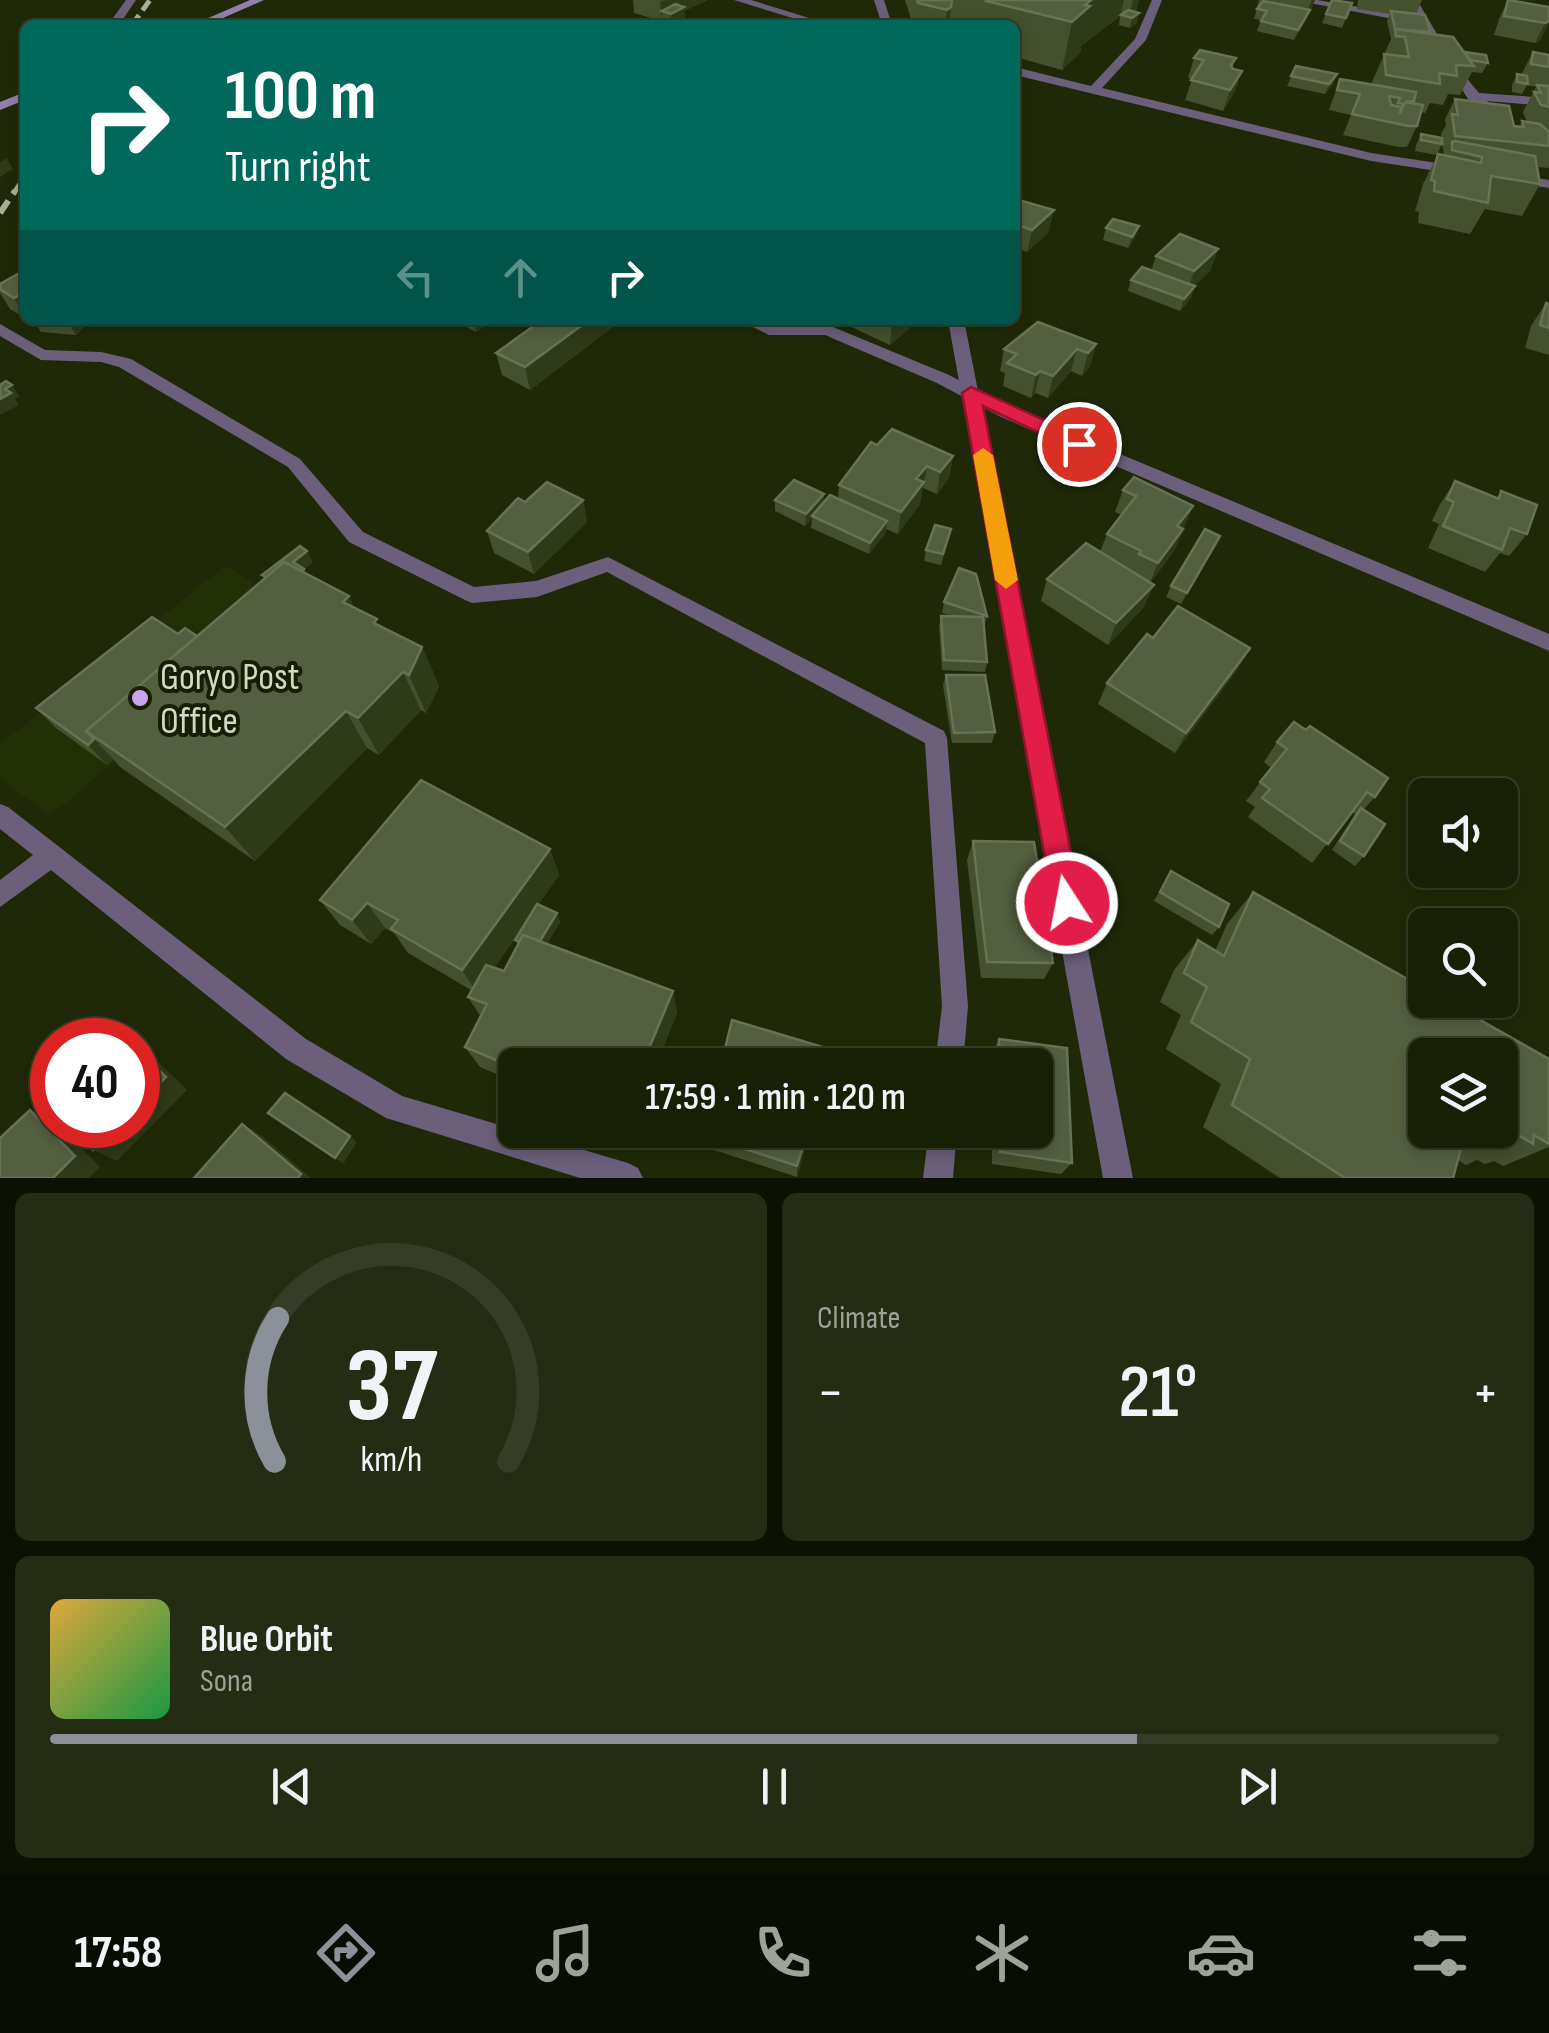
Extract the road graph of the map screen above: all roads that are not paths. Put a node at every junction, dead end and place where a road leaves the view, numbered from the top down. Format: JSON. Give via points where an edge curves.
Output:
{"nodes":[{"id":1,"x":259,"y":0,"type":"edge"},
{"id":2,"x":739,"y":0,"type":"edge"},
{"id":3,"x":1157,"y":0,"type":"edge"},
{"id":4,"x":1299,"y":0,"type":"edge"},
{"id":5,"x":1412,"y":0,"type":"edge"},
{"id":6,"x":209,"y":20,"type":"edge"},
{"id":7,"x":809,"y":20,"type":"edge"},
{"id":8,"x":1426,"y":22,"type":"junction"},
{"id":9,"x":1020,"y":72,"type":"edge"},
{"id":10,"x":1095,"y":89,"type":"junction"},
{"id":11,"x":1470,"y":96,"type":"junction"},
{"id":12,"x":1549,"y":102,"type":"edge"},
{"id":13,"x":1518,"y":130,"type":"edge"},
{"id":14,"x":1472,"y":172,"type":"edge"},
{"id":15,"x":1492,"y":175,"type":"edge"},
{"id":16,"x":1549,"y":184,"type":"edge"},
{"id":17,"x":758,"y":325,"type":"edge"},
{"id":18,"x":957,"y":325,"type":"edge"},
{"id":19,"x":0,"y":329,"type":"edge"},
{"id":20,"x":971,"y":393,"type":"junction"},
{"id":21,"x":1549,"y":643,"type":"edge"},
{"id":22,"x":0,"y":816,"type":"edge"},
{"id":23,"x":50,"y":857,"type":"junction"},
{"id":24,"x":0,"y":895,"type":"edge"},
{"id":25,"x":950,"y":1048,"type":"edge"},
{"id":26,"x":941,"y":1148,"type":"edge"},
{"id":27,"x":628,"y":1178,"type":"edge"},
{"id":28,"x":938,"y":1178,"type":"edge"},
{"id":29,"x":1118,"y":1178,"type":"edge"}],
"edges":[{"from":1,"to":6,"type":"main road"},
{"from":2,"to":7,"type":"street"},
{"from":3,"to":10,"type":"street","via":[[1140,40]]},
{"from":4,"to":8,"type":"street"},
{"from":5,"to":8,"type":"street"},
{"from":8,"to":11,"type":"street"},
{"from":9,"to":10,"type":"street"},
{"from":10,"to":14,"type":"street","via":[[1370,157]]},
{"from":11,"to":12,"type":"street"},
{"from":11,"to":13,"type":"street"},
{"from":15,"to":16,"type":"street"},
{"from":17,"to":20,"type":"street","via":[[827,330]]},
{"from":18,"to":20,"type":"street"},
{"from":19,"to":25,"type":"street","via":[[41,355],[125,363],[294,463],[356,536],[472,595],[537,589],[608,564],[936,738],[954,1006]]},
{"from":20,"to":21,"type":"street"},
{"from":20,"to":29,"type":"street"},
{"from":22,"to":23,"type":"street"},
{"from":23,"to":24,"type":"street"},
{"from":23,"to":27,"type":"street","via":[[296,1049],[396,1108]]},
{"from":26,"to":28,"type":"street"}]}
